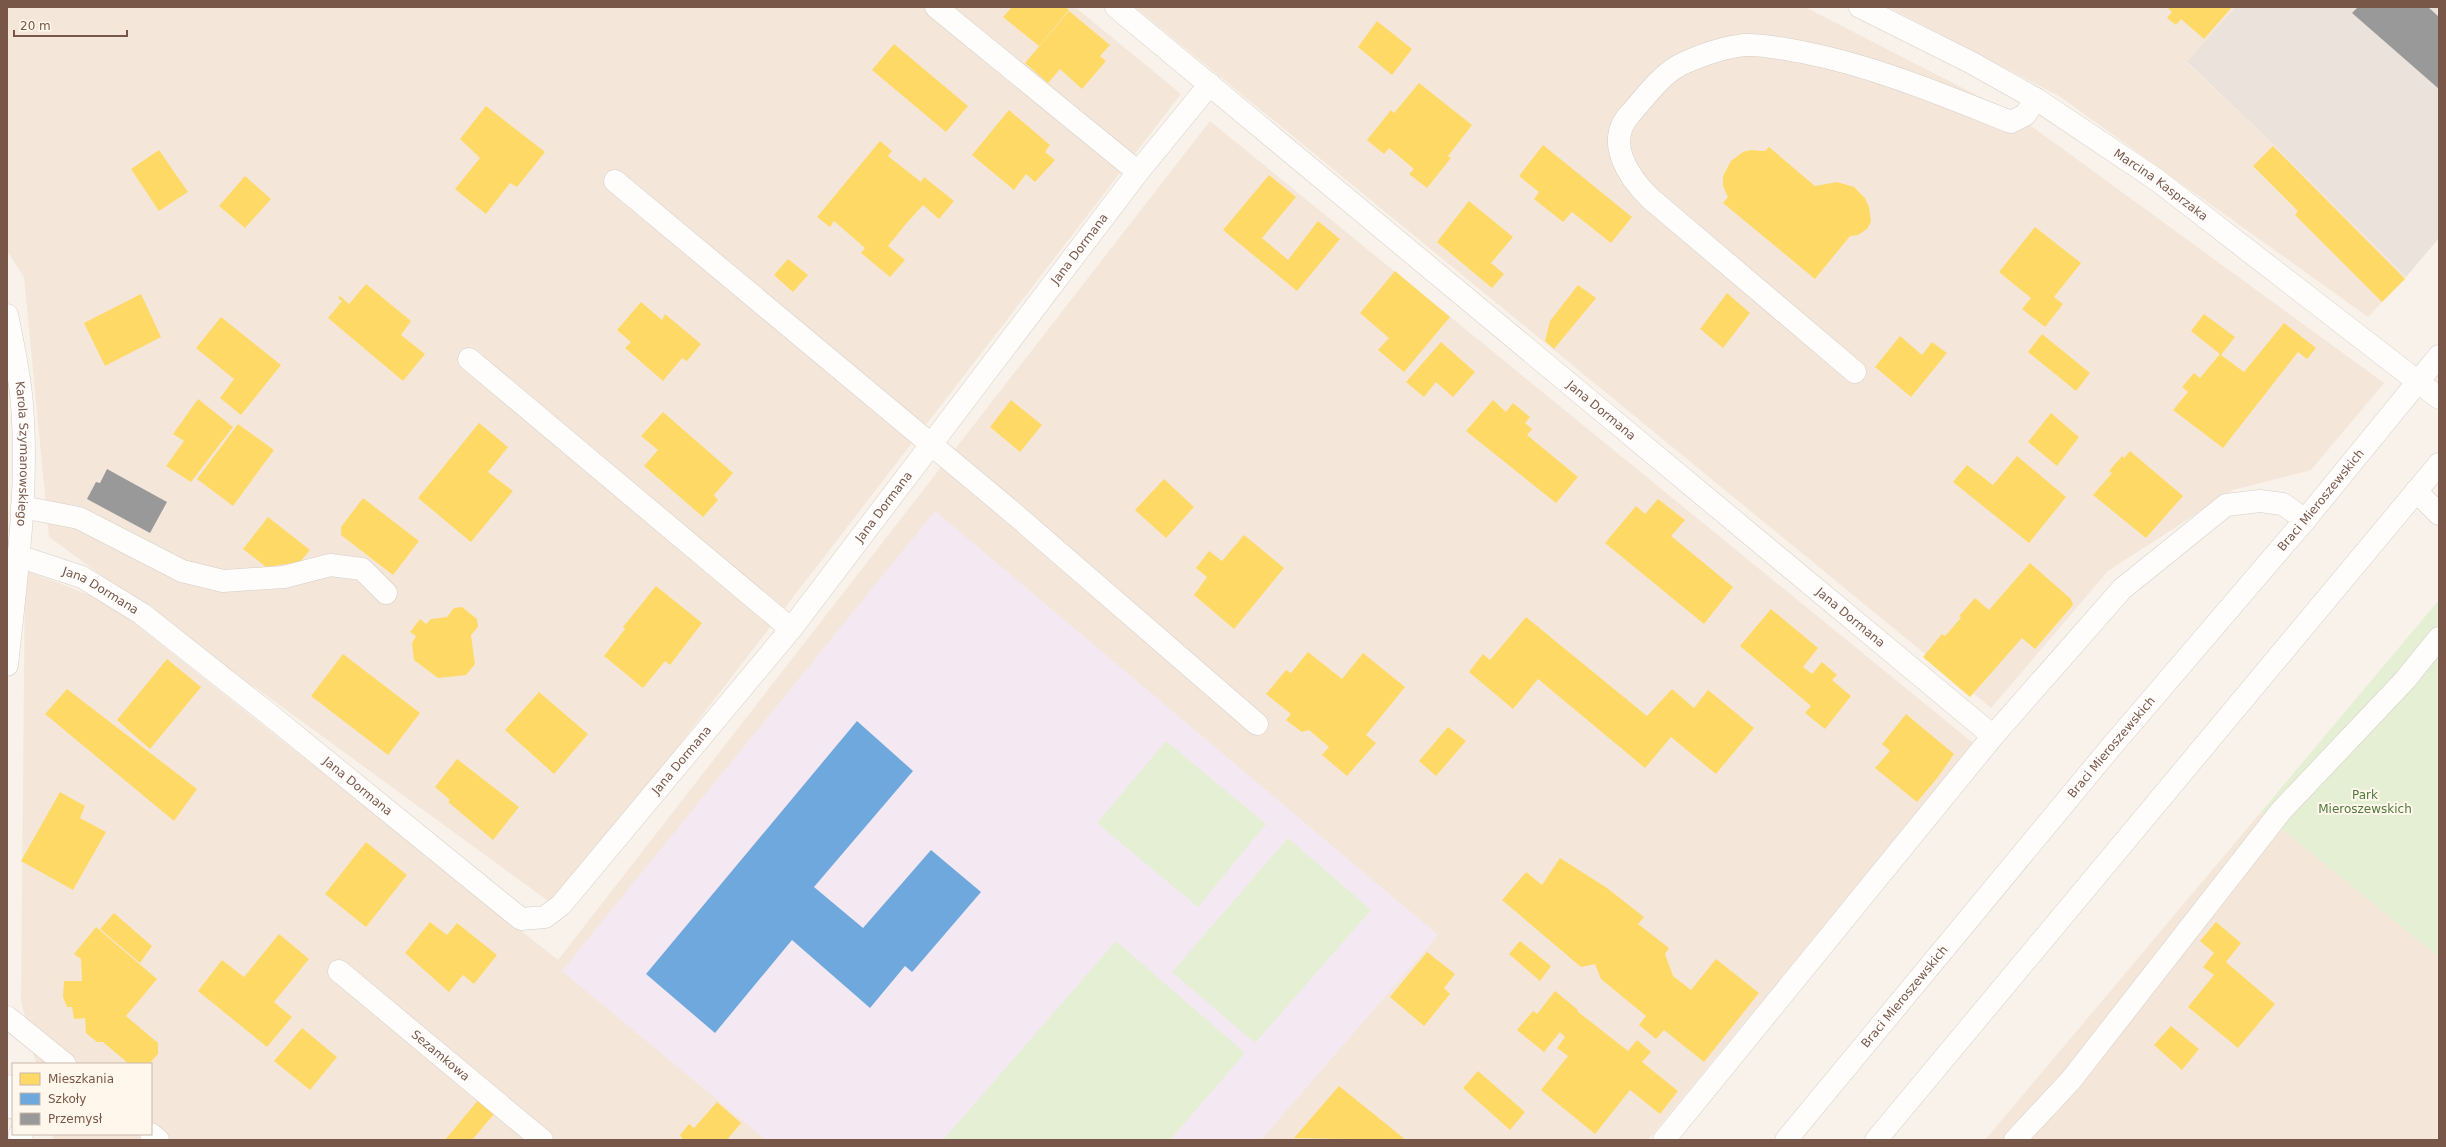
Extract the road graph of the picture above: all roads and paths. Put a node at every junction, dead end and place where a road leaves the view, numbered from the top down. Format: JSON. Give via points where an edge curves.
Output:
{"nodes":[{"id":1,"x":936,"y":7,"type":"edge"},
{"id":2,"x":1116,"y":7,"type":"edge"},
{"id":3,"x":1860,"y":7,"type":"edge"},
{"id":4,"x":1210,"y":84,"type":"junction"},
{"id":5,"x":2036,"y":99,"type":"junction"},
{"id":6,"x":1138,"y":172,"type":"junction"},
{"id":7,"x":615,"y":181,"type":"dead end"},
{"id":8,"x":7,"y":315,"type":"edge"},
{"id":9,"x":2439,"y":356,"type":"edge"},
{"id":10,"x":469,"y":359,"type":"dead end"},
{"id":11,"x":1855,"y":372,"type":"dead end"},
{"id":12,"x":2418,"y":380,"type":"junction"},
{"id":13,"x":2439,"y":398,"type":"edge"},
{"id":14,"x":931,"y":446,"type":"junction"},
{"id":15,"x":2439,"y":464,"type":"edge"},
{"id":16,"x":2416,"y":491,"type":"junction"},
{"id":17,"x":22,"y":508,"type":"junction"},
{"id":18,"x":2439,"y":514,"type":"edge"},
{"id":19,"x":2305,"y":520,"type":"junction"},
{"id":20,"x":18,"y":556,"type":"junction"},
{"id":21,"x":386,"y":593,"type":"dead end"},
{"id":22,"x":791,"y":629,"type":"junction"},
{"id":23,"x":2439,"y":638,"type":"edge"},
{"id":24,"x":7,"y":665,"type":"edge"},
{"id":25,"x":1257,"y":724,"type":"dead end"},
{"id":26,"x":1993,"y":736,"type":"junction"},
{"id":27,"x":339,"y":971,"type":"dead end"},
{"id":28,"x":7,"y":1016,"type":"edge"},
{"id":29,"x":64,"y":1063,"type":"edge"},
{"id":30,"x":7,"y":1086,"type":"edge"},
{"id":31,"x":12,"y":1104,"type":"edge"},
{"id":32,"x":542,"y":1140,"type":"edge"},
{"id":33,"x":1664,"y":1140,"type":"edge"},
{"id":34,"x":1786,"y":1140,"type":"edge"},
{"id":35,"x":1876,"y":1140,"type":"edge"},
{"id":36,"x":2015,"y":1140,"type":"edge"}],
"edges":[{"from":1,"to":6,"type":"street"},
{"from":2,"to":4,"type":"street","name":"Jana Dormana"},
{"from":3,"to":5,"type":"street","name":"Marcina Kasprzaka","via":[[1972,63]]},
{"from":4,"to":6,"type":"street","name":"Jana Dormana"},
{"from":4,"to":26,"type":"street","name":"Jana Dormana"},
{"from":5,"to":11,"type":"street","via":[[2025,116],[2011,122],[1843,60],[1780,48],[1745,46],[1710,53],[1682,64],[1659,82],[1624,120],[1619,140],[1622,159],[1633,182]]},
{"from":5,"to":12,"type":"street","name":"Marcina Kasprzaka","via":[[2157,180]]},
{"from":6,"to":14,"type":"street","name":"Jana Dormana"},
{"from":7,"to":14,"type":"street"},
{"from":8,"to":17,"type":"street","name":"Karola Szymanowskiego","via":[[22,405]]},
{"from":9,"to":12,"type":"street","name":"Braci Mieroszewskich"},
{"from":10,"to":22,"type":"street"},
{"from":12,"to":13,"type":"street","name":"Marcina Kasprzaka"},
{"from":12,"to":19,"type":"street","name":"Braci Mieroszewskich"},
{"from":14,"to":22,"type":"street","name":"Jana Dormana"},
{"from":14,"to":25,"type":"street","via":[[1011,511]]},
{"from":15,"to":16,"type":"street"},
{"from":16,"to":18,"type":"street"},
{"from":16,"to":35,"type":"street"},
{"from":17,"to":20,"type":"street","name":"Karola Szymanowskiego"},
{"from":17,"to":21,"type":"street","via":[[79,518],[189,573],[223,581],[284,578],[330,565],[362,569]]},
{"from":19,"to":26,"type":"street","via":[[2283,504],[2260,501],[2226,505],[2122,589]]},
{"from":19,"to":34,"type":"street","name":"Braci Mieroszewskich","via":[[2111,746]]},
{"from":20,"to":22,"type":"street","name":"Jana Dormana","via":[[82,577],[142,614],[521,919],[545,917],[561,905]]},
{"from":20,"to":24,"type":"street","name":"Karola Szymanowskiego"},
{"from":23,"to":36,"type":"street","via":[[2406,680],[2281,811],[2080,1068]]},
{"from":26,"to":33,"type":"street"},
{"from":27,"to":32,"type":"street","name":"Sezamkowa"},
{"from":28,"to":29,"type":"street"},
{"from":30,"to":31,"type":"street"}]}
